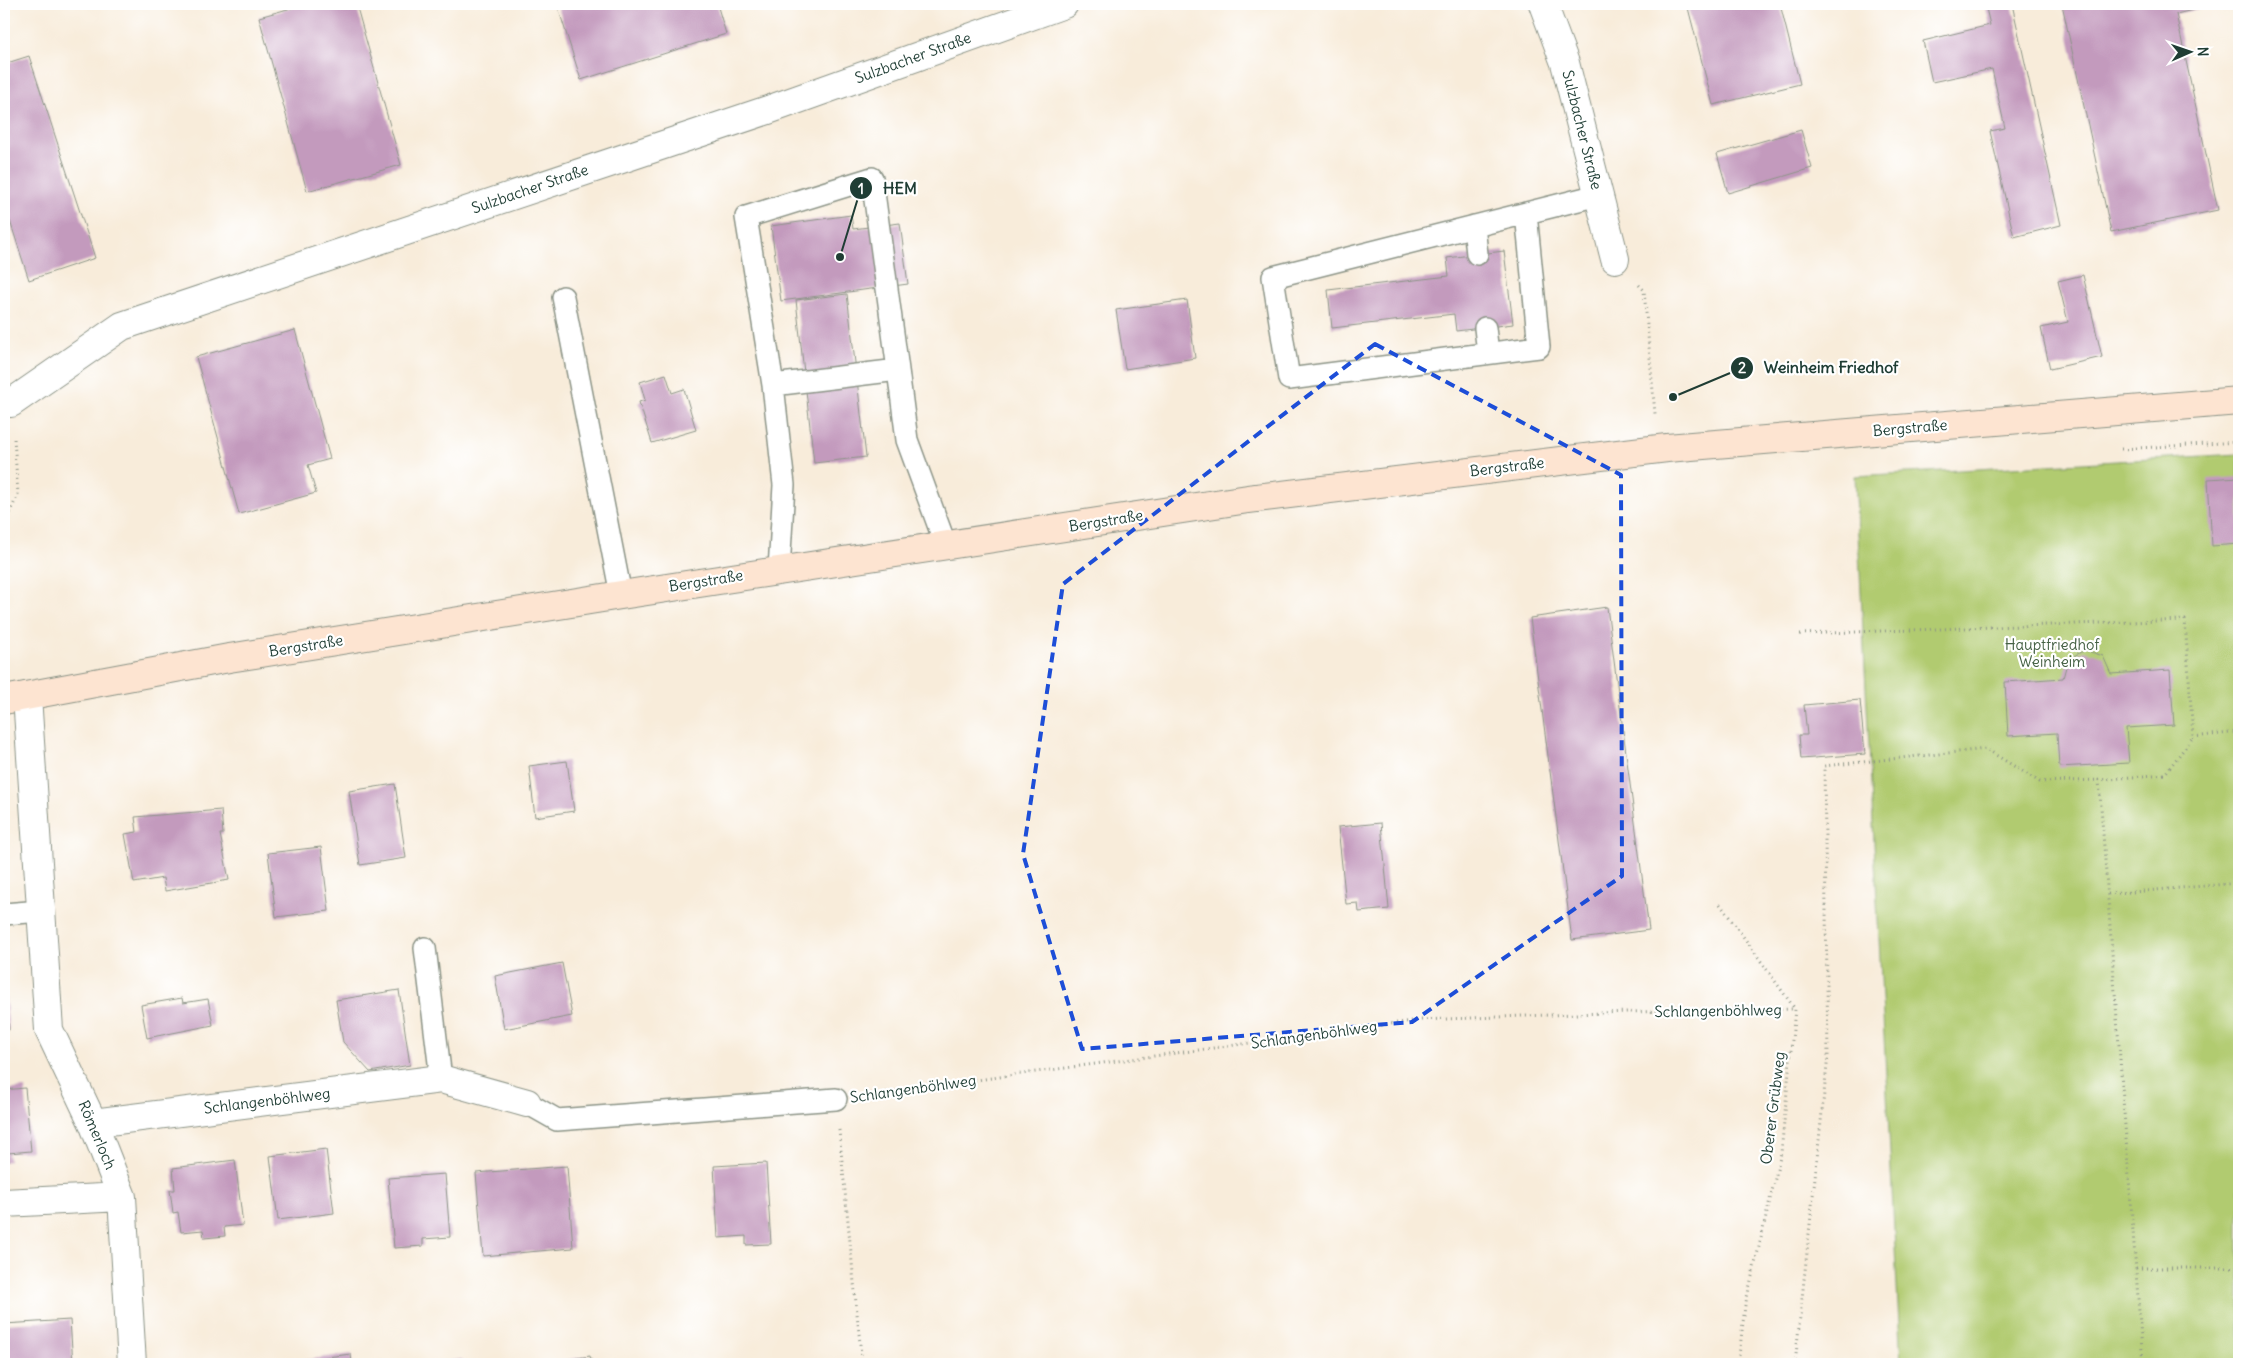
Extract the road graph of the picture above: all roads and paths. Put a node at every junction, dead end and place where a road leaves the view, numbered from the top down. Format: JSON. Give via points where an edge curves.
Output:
{"nodes":[{"id":1,"x":11,"y":4,"type":"edge"},
{"id":2,"x":1064,"y":4,"type":"edge"},
{"id":3,"x":1543,"y":4,"type":"edge"},
{"id":4,"x":4,"y":7,"type":"edge"},
{"id":5,"x":1598,"y":195,"type":"junction"},
{"id":6,"x":1526,"y":213,"type":"junction"},
{"id":7,"x":1474,"y":226,"type":"junction"},
{"id":8,"x":1477,"y":254,"type":"dead end"},
{"id":9,"x":1615,"y":259,"type":"joint"},
{"id":10,"x":563,"y":297,"type":"dead end"},
{"id":11,"x":1485,"y":328,"type":"dead end"},
{"id":12,"x":1488,"y":353,"type":"junction"},
{"id":13,"x":898,"y":370,"type":"junction"},
{"id":14,"x":773,"y":385,"type":"junction"},
{"id":15,"x":2232,"y":400,"type":"edge"},
{"id":16,"x":11,"y":403,"type":"joint"},
{"id":17,"x":1664,"y":413,"type":"dead end"},
{"id":18,"x":4,"y":527,"type":"edge"},
{"id":19,"x":946,"y":546,"type":"junction"},
{"id":20,"x":779,"y":570,"type":"junction"},
{"id":21,"x":621,"y":594,"type":"junction"},
{"id":22,"x":1800,"y":634,"type":"dead end"},
{"id":23,"x":15,"y":698,"type":"edge"},
{"id":24,"x":2239,"y":732,"type":"edge"},
{"id":25,"x":2193,"y":737,"type":"junction"},
{"id":26,"x":2099,"y":780,"type":"junction"},
{"id":27,"x":2239,"y":883,"type":"edge"},
{"id":28,"x":2108,"y":894,"type":"junction"},
{"id":29,"x":1720,"y":904,"type":"dead end"},
{"id":30,"x":41,"y":911,"type":"junction"},
{"id":31,"x":4,"y":914,"type":"edge"},
{"id":32,"x":425,"y":948,"type":"dead end"},
{"id":33,"x":1795,"y":1009,"type":"junction"},
{"id":34,"x":441,"y":1079,"type":"junction"},
{"id":35,"x":836,"y":1099,"type":"junction"},
{"id":36,"x":527,"y":1103,"type":"joint"},
{"id":37,"x":94,"y":1123,"type":"junction"},
{"id":38,"x":122,"y":1197,"type":"junction"},
{"id":39,"x":4,"y":1202,"type":"edge"},
{"id":40,"x":2136,"y":1268,"type":"junction"},
{"id":41,"x":2239,"y":1268,"type":"edge"},
{"id":42,"x":132,"y":1364,"type":"edge"},
{"id":43,"x":862,"y":1364,"type":"edge"},
{"id":44,"x":1738,"y":1364,"type":"edge"},
{"id":45,"x":1795,"y":1364,"type":"edge"},
{"id":46,"x":2143,"y":1364,"type":"edge"}],
"edges":[{"from":1,"to":4,"type":"path"},
{"from":2,"to":16,"type":"street","name":"Sulzbacher Straße","via":[[768,110],[122,326]]},
{"from":3,"to":5,"type":"street","name":"Sulzbacher Straße","via":[[1565,63]]},
{"from":5,"to":6,"type":"lane"},
{"from":5,"to":9,"type":"street","name":"Sulzbacher Straße"},
{"from":6,"to":7,"type":"lane"},
{"from":6,"to":12,"type":"lane","via":[[1539,346]]},
{"from":7,"to":8,"type":"lane"},
{"from":7,"to":12,"type":"lane","via":[[1273,277],[1288,379]]},
{"from":9,"to":17,"type":"path","via":[[1644,290],[1654,414]]},
{"from":10,"to":21,"type":"lane"},
{"from":11,"to":12,"type":"lane"},
{"from":13,"to":14,"type":"lane"},
{"from":13,"to":14,"type":"lane","via":[[872,178],[746,217]]},
{"from":13,"to":19,"type":"lane","via":[[907,440]]},
{"from":14,"to":20,"type":"lane","via":[[784,485]]},
{"from":15,"to":19,"type":"main road","name":"Bergstraße","via":[[1667,448],[1248,499]]},
{"from":16,"to":18,"type":"path","via":[[18,494]]},
{"from":19,"to":20,"type":"main road","name":"Bergstraße"},
{"from":20,"to":21,"type":"main road","name":"Bergstraße"},
{"from":21,"to":23,"type":"main road","name":"Bergstraße","via":[[229,658]]},
{"from":22,"to":25,"type":"path","via":[[2185,620]]},
{"from":23,"to":30,"type":"street","name":"Römerloch"},
{"from":24,"to":25,"type":"path"},
{"from":25,"to":26,"type":"path","via":[[2165,774]]},
{"from":26,"to":28,"type":"path"},
{"from":26,"to":45,"type":"path","via":[[2040,782],[1986,749],[1824,766],[1828,1056]]},
{"from":27,"to":28,"type":"path"},
{"from":28,"to":40,"type":"path"},
{"from":29,"to":33,"type":"path"},
{"from":30,"to":31,"type":"lane"},
{"from":30,"to":37,"type":"street","name":"Römerloch","via":[[49,1030]]},
{"from":32,"to":34,"type":"lane"},
{"from":33,"to":35,"type":"path","name":"Schlangenböhlweg","via":[[1420,1020]]},
{"from":33,"to":44,"type":"path","name":"Oberer Grübweg","via":[[1781,1153],[1745,1306]]},
{"from":34,"to":36,"type":"street","name":"Schlangenböhlweg"},
{"from":34,"to":37,"type":"street","name":"Schlangenböhlweg"},
{"from":35,"to":36,"type":"lane","name":"Schlangenböhlweg","via":[[557,1120]]},
{"from":35,"to":43,"type":"path","name":"Schlangenböhlweg"},
{"from":37,"to":38,"type":"street","name":"Römerloch"},
{"from":38,"to":39,"type":"street"},
{"from":38,"to":42,"type":"street","name":"Römerloch"},
{"from":40,"to":41,"type":"path"},
{"from":40,"to":46,"type":"path"}]}
